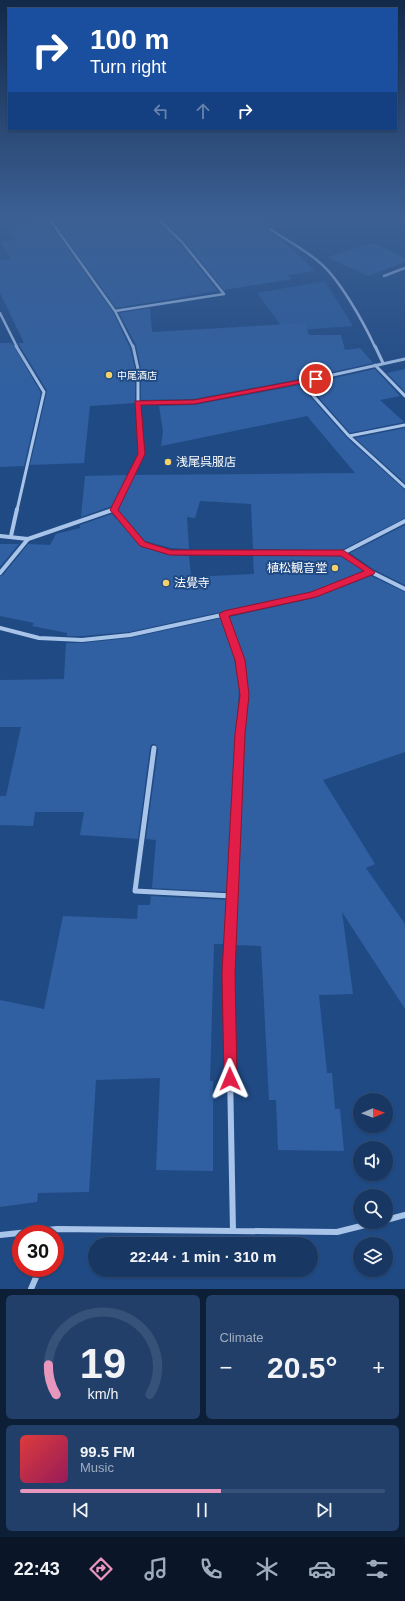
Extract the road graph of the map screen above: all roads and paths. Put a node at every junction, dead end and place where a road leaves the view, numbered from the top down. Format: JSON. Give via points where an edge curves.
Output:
{"nodes":[{"id":1,"x":91,"y":277,"type":"edge"},
{"id":2,"x":210,"y":277,"type":"edge"},
{"id":3,"x":333,"y":277,"type":"edge"},
{"id":4,"x":115,"y":310,"type":"junction"},
{"id":5,"x":0,"y":313,"type":"edge"},
{"id":6,"x":405,"y":359,"type":"edge"},
{"id":7,"x":383,"y":363,"type":"junction"},
{"id":8,"x":375,"y":365,"type":"junction"},
{"id":9,"x":301,"y":382,"type":"junction"},
{"id":10,"x":405,"y":396,"type":"edge"},
{"id":11,"x":138,"y":403,"type":"junction"},
{"id":12,"x":405,"y":425,"type":"edge"},
{"id":13,"x":349,"y":436,"type":"junction"},
{"id":14,"x":405,"y":487,"type":"edge"},
{"id":15,"x":114,"y":510,"type":"junction"},
{"id":16,"x":405,"y":521,"type":"edge"},
{"id":17,"x":0,"y":536,"type":"edge"},
{"id":18,"x":11,"y":536,"type":"junction"},
{"id":19,"x":28,"y":539,"type":"junction"},
{"id":20,"x":343,"y":553,"type":"junction"},
{"id":21,"x":371,"y":572,"type":"junction"},
{"id":22,"x":0,"y":574,"type":"edge"},
{"id":23,"x":405,"y":589,"type":"edge"},
{"id":24,"x":224,"y":614,"type":"junction"},
{"id":25,"x":0,"y":628,"type":"edge"},
{"id":26,"x":154,"y":748,"type":"dead end"},
{"id":27,"x":232,"y":896,"type":"junction"},
{"id":28,"x":405,"y":1215,"type":"edge"},
{"id":29,"x":393,"y":1218,"type":"edge"},
{"id":30,"x":353,"y":1228,"type":"edge"},
{"id":31,"x":233,"y":1230,"type":"junction"},
{"id":32,"x":64,"y":1232,"type":"edge"},
{"id":33,"x":12,"y":1235,"type":"edge"},
{"id":34,"x":0,"y":1236,"type":"edge"},
{"id":35,"x":36,"y":1277,"type":"edge"},
{"id":36,"x":31,"y":1289,"type":"edge"}],
"edges":[{"from":1,"to":4,"type":"street"},
{"from":2,"to":4,"type":"street","via":[[224,294]]},
{"from":3,"to":7,"type":"street","via":[[365,326]]},
{"from":4,"to":11,"type":"street","via":[[133,346],[138,369]]},
{"from":5,"to":18,"type":"street","via":[[22,357],[44,392]]},
{"from":6,"to":7,"type":"street"},
{"from":7,"to":8,"type":"street"},
{"from":8,"to":9,"type":"street"},
{"from":8,"to":10,"type":"street"},
{"from":9,"to":11,"type":"street","via":[[194,402]]},
{"from":9,"to":13,"type":"street"},
{"from":11,"to":15,"type":"street","via":[[142,454]]},
{"from":12,"to":13,"type":"street"},
{"from":13,"to":14,"type":"street"},
{"from":15,"to":19,"type":"street"},
{"from":15,"to":20,"type":"street","via":[[143,544],[170,552]]},
{"from":16,"to":20,"type":"street"},
{"from":17,"to":18,"type":"street"},
{"from":18,"to":19,"type":"street"},
{"from":19,"to":22,"type":"street"},
{"from":20,"to":21,"type":"street"},
{"from":21,"to":23,"type":"street"},
{"from":21,"to":24,"type":"street","via":[[313,595]]},
{"from":24,"to":25,"type":"street","via":[[130,635],[82,640],[39,638]]},
{"from":24,"to":27,"type":"street","via":[[240,660],[244,695]]},
{"from":26,"to":27,"type":"street","via":[[135,891]]},
{"from":27,"to":31,"type":"street","via":[[228,973]]},
{"from":28,"to":29,"type":"street"},
{"from":30,"to":31,"type":"street","via":[[337,1232]]},
{"from":31,"to":32,"type":"street"},
{"from":33,"to":34,"type":"street"},
{"from":35,"to":36,"type":"street"}]}
